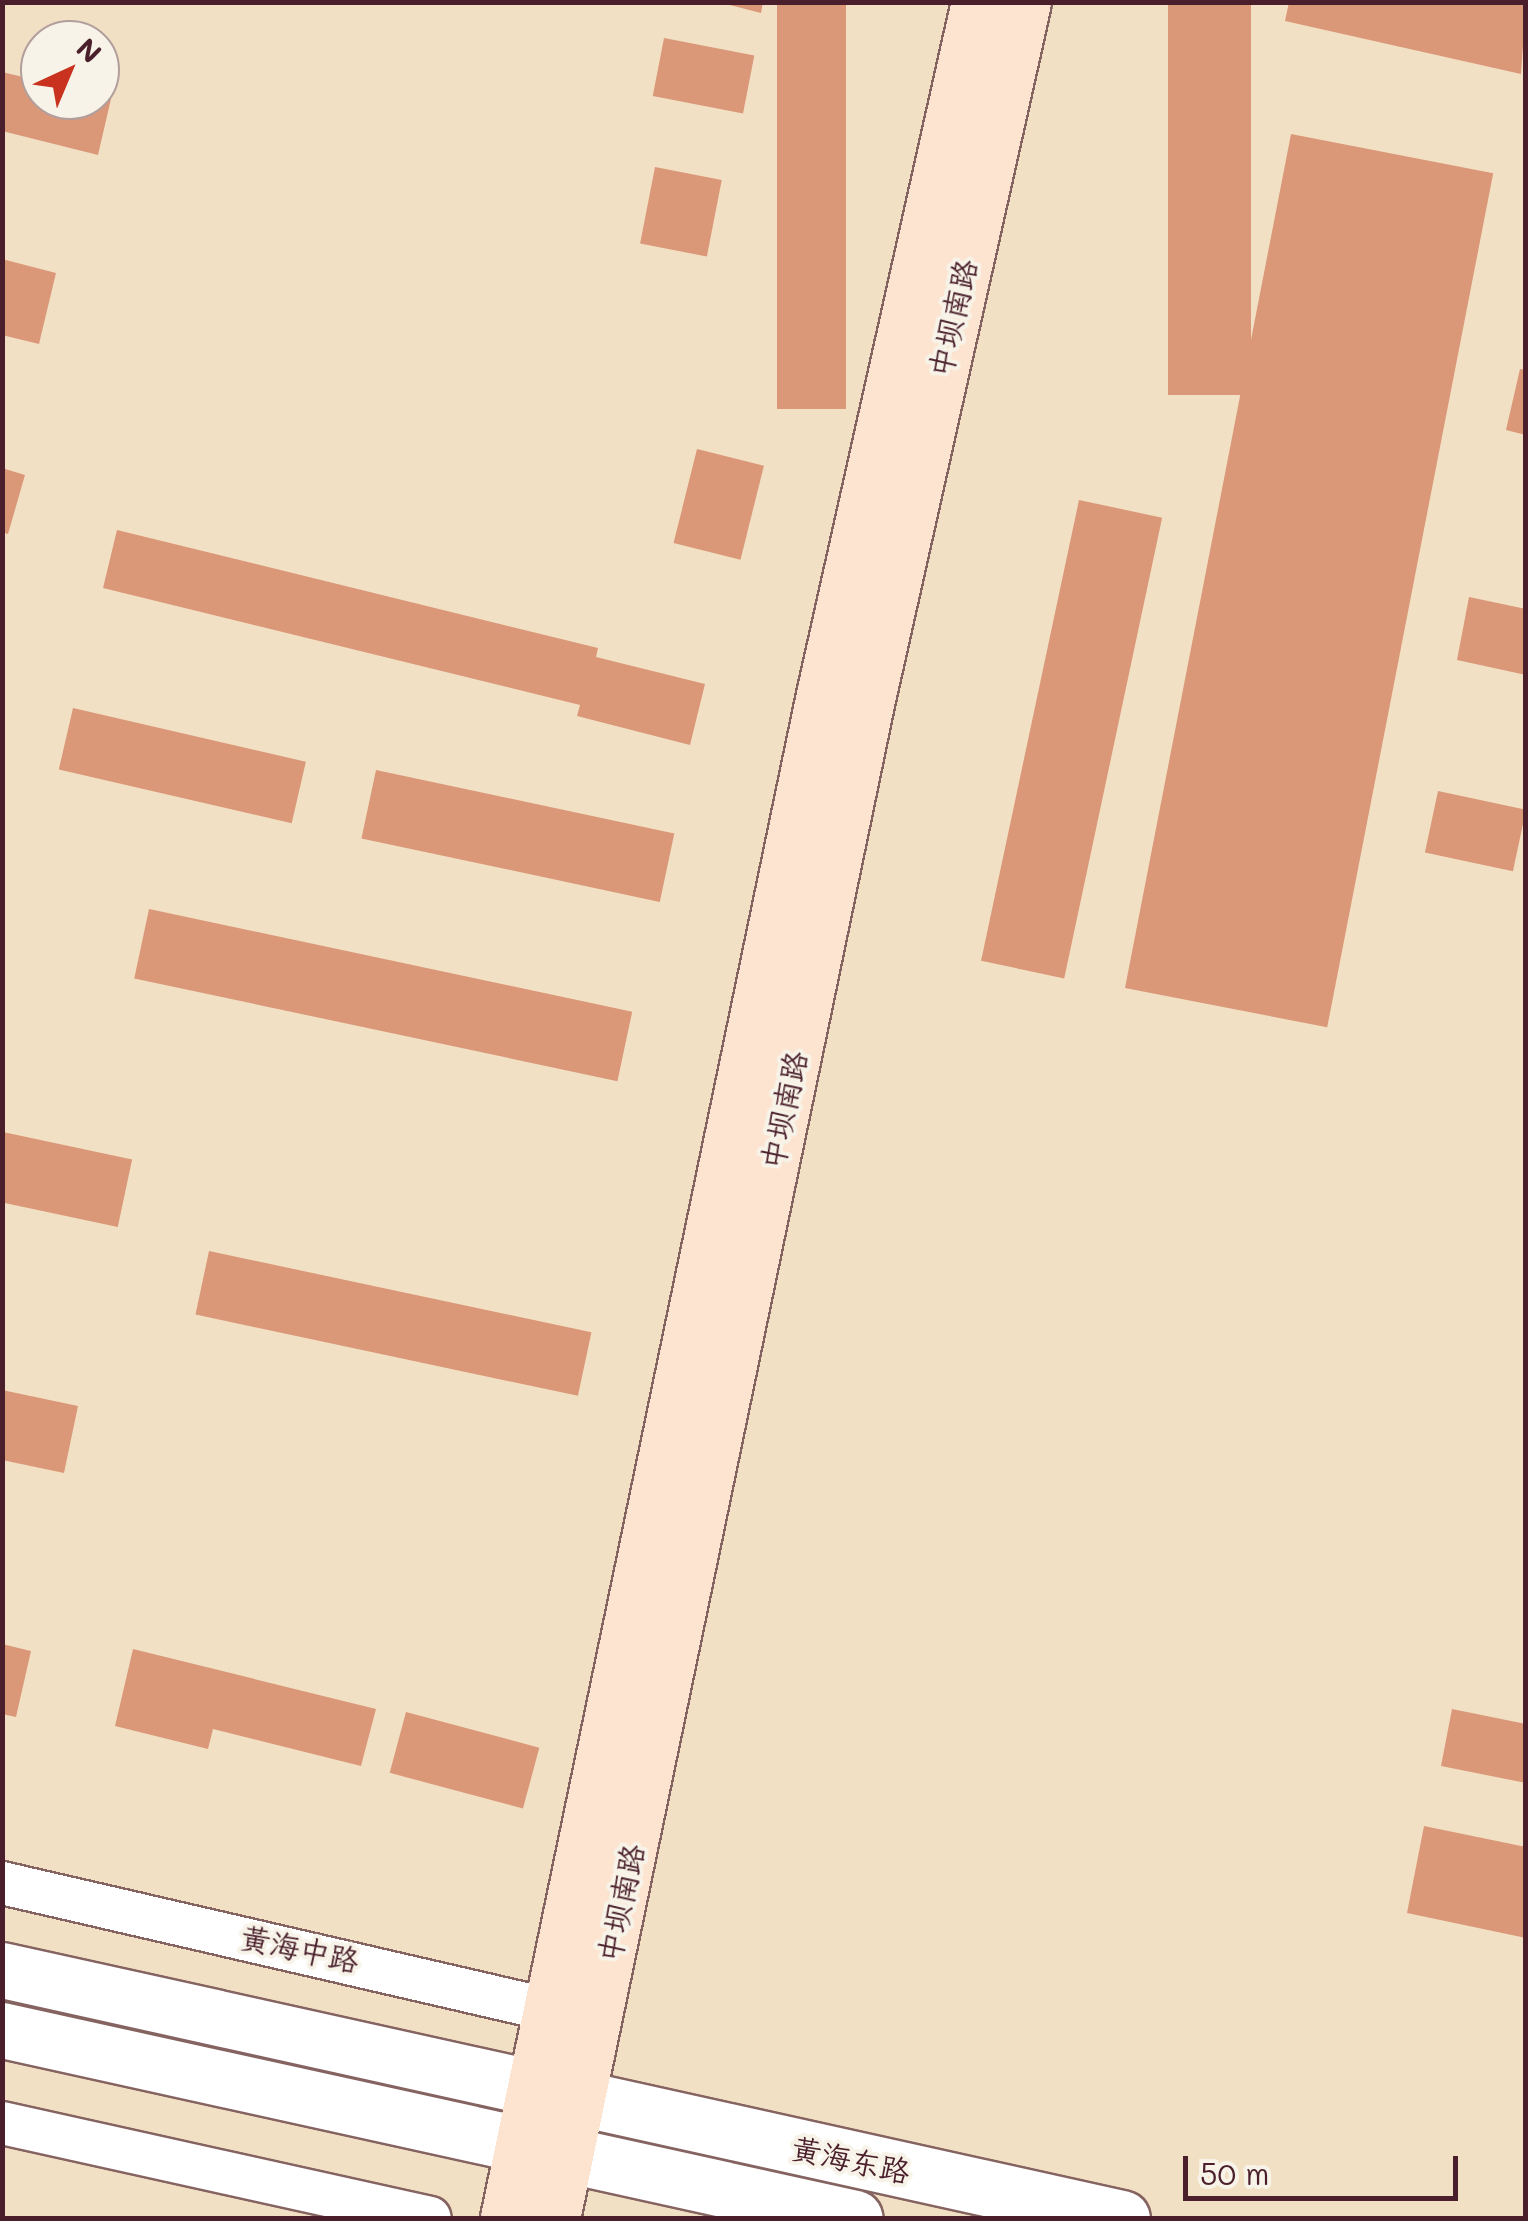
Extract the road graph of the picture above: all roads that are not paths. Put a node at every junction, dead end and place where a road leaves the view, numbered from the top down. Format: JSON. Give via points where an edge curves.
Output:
{"nodes":[{"id":1,"x":979,"y":2,"type":"edge"},
{"id":2,"x":1023,"y":2,"type":"edge"},
{"id":3,"x":2,"y":1883,"type":"edge"},
{"id":4,"x":2,"y":1970,"type":"edge"},
{"id":5,"x":575,"y":2016,"type":"junction"},
{"id":6,"x":2,"y":2030,"type":"edge"},
{"id":7,"x":559,"y":2094,"type":"junction"},
{"id":8,"x":2,"y":2123,"type":"edge"},
{"id":9,"x":544,"y":2152,"type":"junction"},
{"id":10,"x":430,"y":2218,"type":"edge"},
{"id":11,"x":508,"y":2218,"type":"edge"},
{"id":12,"x":552,"y":2218,"type":"edge"},
{"id":13,"x":855,"y":2218,"type":"edge"},
{"id":14,"x":1122,"y":2218,"type":"edge"}],
"edges":[{"from":1,"to":5,"type":"main road","name":"中坝南路","via":[[824,694]]},
{"from":2,"to":5,"type":"main road","name":"中坝南路"},
{"from":3,"to":5,"type":"street","name":"黄海中路"},
{"from":4,"to":7,"type":"street"},
{"from":5,"to":7,"type":"main road","name":"中坝南路"},
{"from":6,"to":9,"type":"street"},
{"from":7,"to":9,"type":"main road","name":"中坝南路"},
{"from":7,"to":14,"type":"street","name":"黄海东路"},
{"from":8,"to":10,"type":"street"},
{"from":9,"to":11,"type":"main road","name":"中坝南路"},
{"from":9,"to":12,"type":"main road","name":"中坝南路"},
{"from":9,"to":13,"type":"street","name":"黄海东路"}]}
